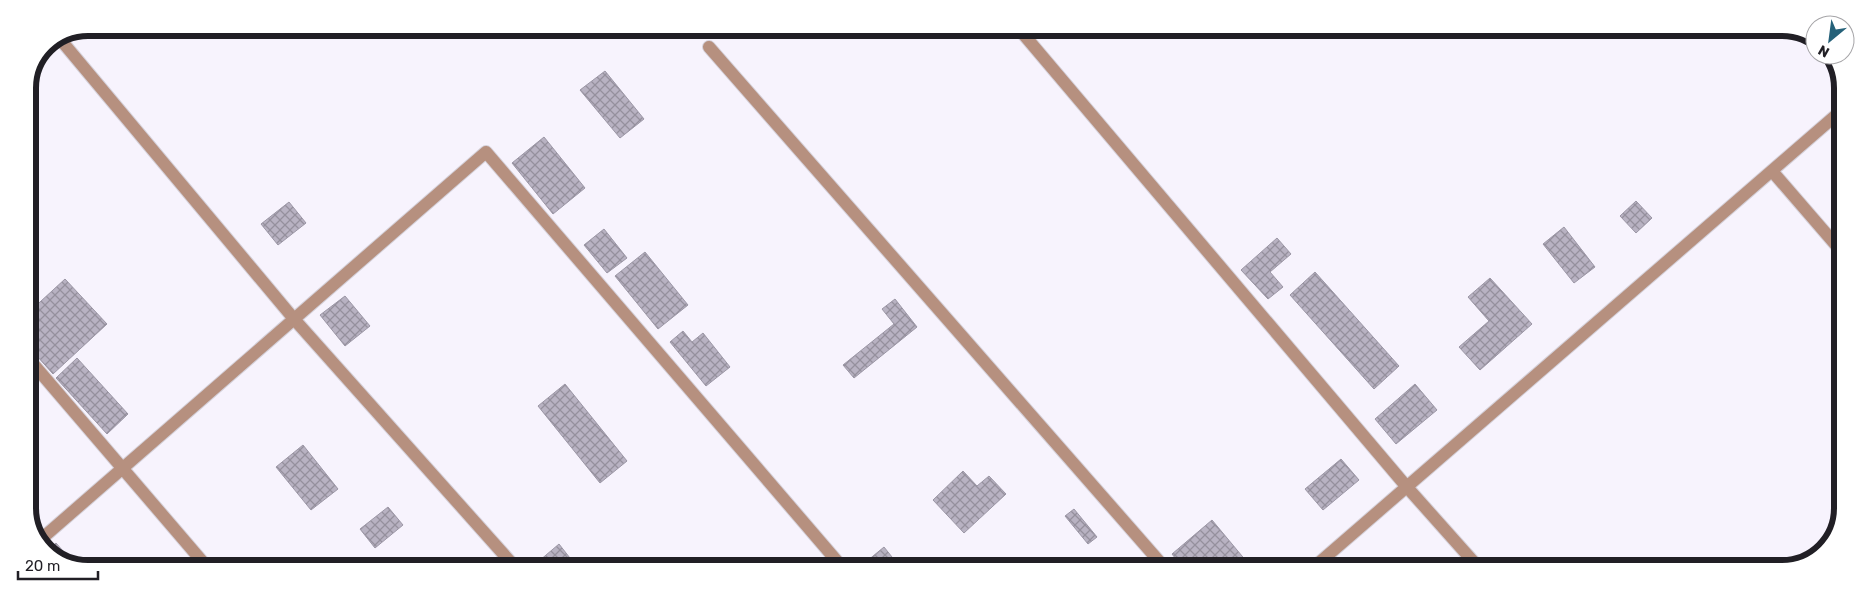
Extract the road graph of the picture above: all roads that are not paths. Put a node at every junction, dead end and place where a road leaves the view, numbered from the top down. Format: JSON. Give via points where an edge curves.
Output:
{"nodes":[{"id":1,"x":1025,"y":36,"type":"edge"},
{"id":2,"x":63,"y":43,"type":"edge"},
{"id":3,"x":709,"y":47,"type":"dead end"},
{"id":4,"x":1834,"y":117,"type":"edge"},
{"id":5,"x":1772,"y":171,"type":"junction"},
{"id":6,"x":1834,"y":243,"type":"edge"},
{"id":7,"x":294,"y":319,"type":"junction"},
{"id":8,"x":36,"y":367,"type":"edge"},
{"id":9,"x":123,"y":468,"type":"junction"},
{"id":10,"x":1406,"y":486,"type":"junction"},
{"id":11,"x":45,"y":536,"type":"edge"},
{"id":12,"x":202,"y":560,"type":"edge"},
{"id":13,"x":509,"y":560,"type":"edge"},
{"id":14,"x":836,"y":560,"type":"edge"},
{"id":15,"x":1158,"y":560,"type":"edge"},
{"id":16,"x":1322,"y":560,"type":"edge"},
{"id":17,"x":1472,"y":560,"type":"edge"}],
"edges":[{"from":1,"to":10,"type":"street"},
{"from":2,"to":7,"type":"street"},
{"from":3,"to":15,"type":"street"},
{"from":4,"to":5,"type":"street"},
{"from":5,"to":6,"type":"street"},
{"from":5,"to":10,"type":"street"},
{"from":7,"to":9,"type":"street"},
{"from":7,"to":13,"type":"street"},
{"from":7,"to":14,"type":"street","via":[[486,152]]},
{"from":8,"to":9,"type":"street"},
{"from":9,"to":11,"type":"street"},
{"from":9,"to":12,"type":"street"},
{"from":10,"to":16,"type":"street"},
{"from":10,"to":17,"type":"street"}]}
